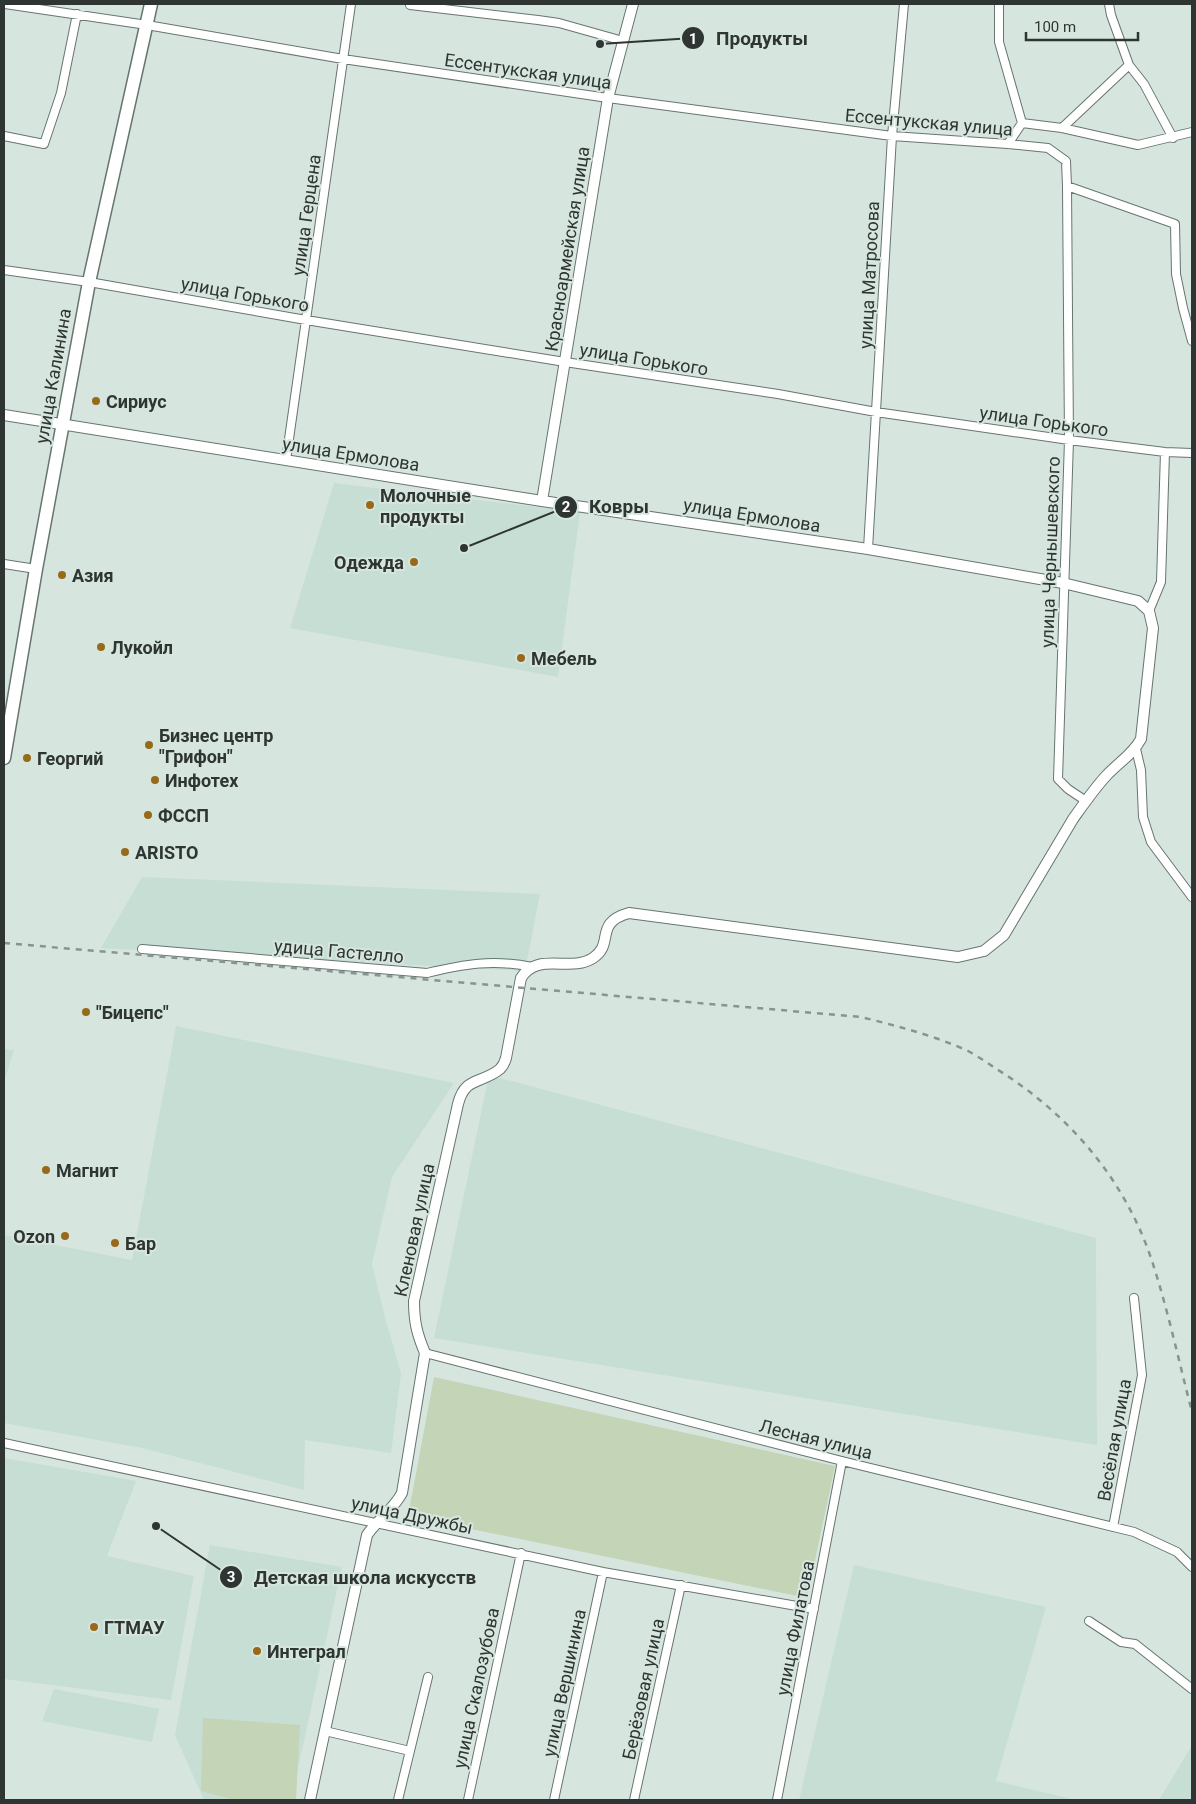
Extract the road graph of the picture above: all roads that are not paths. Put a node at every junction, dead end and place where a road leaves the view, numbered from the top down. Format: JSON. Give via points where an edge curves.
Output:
{"nodes":[{"id":1,"x":5,"y":4,"type":"edge"},
{"id":2,"x":151,"y":4,"type":"edge"},
{"id":3,"x":351,"y":4,"type":"edge"},
{"id":4,"x":633,"y":4,"type":"edge"},
{"id":5,"x":904,"y":4,"type":"edge"},
{"id":6,"x":999,"y":4,"type":"edge"},
{"id":7,"x":1109,"y":4,"type":"edge"},
{"id":8,"x":410,"y":5,"type":"dead end"},
{"id":9,"x":77,"y":14,"type":"junction"},
{"id":10,"x":147,"y":24,"type":"junction"},
{"id":11,"x":623,"y":41,"type":"junction"},
{"id":12,"x":343,"y":59,"type":"junction"},
{"id":13,"x":1129,"y":65,"type":"junction"},
{"id":14,"x":608,"y":98,"type":"junction"},
{"id":15,"x":1022,"y":123,"type":"junction"},
{"id":16,"x":1062,"y":128,"type":"junction"},
{"id":17,"x":1192,"y":132,"type":"edge"},
{"id":18,"x":4,"y":136,"type":"edge"},
{"id":19,"x":892,"y":136,"type":"junction"},
{"id":20,"x":1173,"y":138,"type":"junction"},
{"id":21,"x":1008,"y":144,"type":"junction"},
{"id":22,"x":1048,"y":148,"type":"joint"},
{"id":23,"x":1067,"y":186,"type":"junction"},
{"id":24,"x":4,"y":270,"type":"edge"},
{"id":25,"x":89,"y":282,"type":"junction"},
{"id":26,"x":306,"y":320,"type":"junction"},
{"id":27,"x":1192,"y":340,"type":"edge"},
{"id":28,"x":565,"y":362,"type":"junction"},
{"id":29,"x":876,"y":412,"type":"junction"},
{"id":30,"x":4,"y":415,"type":"edge"},
{"id":31,"x":62,"y":424,"type":"junction"},
{"id":32,"x":1069,"y":440,"type":"junction"},
{"id":33,"x":1165,"y":452,"type":"junction"},
{"id":34,"x":1192,"y":453,"type":"edge"},
{"id":35,"x":286,"y":460,"type":"junction"},
{"id":36,"x":542,"y":500,"type":"junction"},
{"id":37,"x":868,"y":549,"type":"junction"},
{"id":38,"x":4,"y":564,"type":"edge"},
{"id":39,"x":36,"y":569,"type":"junction"},
{"id":40,"x":1064,"y":583,"type":"junction"},
{"id":41,"x":1150,"y":611,"type":"junction"},
{"id":42,"x":9,"y":704,"type":"edge"},
{"id":43,"x":1136,"y":749,"type":"junction"},
{"id":44,"x":4,"y":758,"type":"edge"},
{"id":45,"x":1086,"y":801,"type":"junction"},
{"id":46,"x":1192,"y":897,"type":"edge"},
{"id":47,"x":142,"y":949,"type":"dead end"},
{"id":48,"x":532,"y":967,"type":"junction"},
{"id":49,"x":1134,"y":1298,"type":"dead end"},
{"id":50,"x":425,"y":1353,"type":"junction"},
{"id":51,"x":4,"y":1443,"type":"edge"},
{"id":52,"x":842,"y":1461,"type":"junction"},
{"id":53,"x":376,"y":1522,"type":"junction"},
{"id":54,"x":1113,"y":1527,"type":"junction"},
{"id":55,"x":521,"y":1553,"type":"junction"},
{"id":56,"x":1192,"y":1567,"type":"edge"},
{"id":57,"x":603,"y":1572,"type":"junction"},
{"id":58,"x":681,"y":1585,"type":"junction"},
{"id":59,"x":814,"y":1608,"type":"junction"},
{"id":60,"x":1090,"y":1621,"type":"dead end"},
{"id":61,"x":428,"y":1677,"type":"dead end"},
{"id":62,"x":1192,"y":1689,"type":"edge"},
{"id":63,"x":325,"y":1731,"type":"junction"},
{"id":64,"x":410,"y":1751,"type":"junction"},
{"id":65,"x":310,"y":1800,"type":"edge"},
{"id":66,"x":398,"y":1800,"type":"edge"},
{"id":67,"x":468,"y":1800,"type":"edge"},
{"id":68,"x":554,"y":1800,"type":"edge"},
{"id":69,"x":634,"y":1800,"type":"edge"},
{"id":70,"x":777,"y":1800,"type":"edge"}],
"edges":[{"from":1,"to":9,"type":"street","name":"Ессентукская улица"},
{"from":2,"to":10,"type":"main road","name":"улица Калинина"},
{"from":3,"to":12,"type":"street","name":"улица Герцена"},
{"from":4,"to":11,"type":"street","name":"Красноармейская улица"},
{"from":5,"to":19,"type":"street","name":"улица Матросова"},
{"from":6,"to":15,"type":"street","via":[[999,42]]},
{"from":7,"to":13,"type":"street"},
{"from":8,"to":11,"type":"street","via":[[545,21]]},
{"from":9,"to":10,"type":"street","name":"Ессентукская улица"},
{"from":9,"to":18,"type":"street","via":[[61,93],[44,144]]},
{"from":10,"to":12,"type":"street","name":"Ессентукская улица"},
{"from":10,"to":25,"type":"main road","name":"улица Калинина"},
{"from":11,"to":14,"type":"street","name":"Красноармейская улица"},
{"from":12,"to":14,"type":"street","name":"Ессентукская улица"},
{"from":12,"to":26,"type":"street","name":"улица Герцена"},
{"from":13,"to":16,"type":"street"},
{"from":13,"to":20,"type":"street","via":[[1144,84]]},
{"from":14,"to":19,"type":"street","name":"Ессентукская улица"},
{"from":14,"to":28,"type":"street","name":"Красноармейская улица"},
{"from":15,"to":16,"type":"street"},
{"from":15,"to":21,"type":"street"},
{"from":16,"to":20,"type":"street","via":[[1138,146]]},
{"from":17,"to":20,"type":"street"},
{"from":19,"to":21,"type":"street","name":"Ессентукская улица"},
{"from":19,"to":29,"type":"street","name":"улица Матросова"},
{"from":21,"to":22,"type":"street","name":"Ессентукская улица"},
{"from":22,"to":23,"type":"street","name":"улица Чернышевского","via":[[1066,161]]},
{"from":23,"to":27,"type":"street","via":[[1175,224],[1176,274]]},
{"from":23,"to":32,"type":"street","name":"улица Чернышевского"},
{"from":24,"to":25,"type":"street","name":"улица Горького"},
{"from":25,"to":26,"type":"street","name":"улица Горького"},
{"from":25,"to":31,"type":"main road","name":"улица Калинина"},
{"from":26,"to":28,"type":"street","name":"улица Горького"},
{"from":26,"to":35,"type":"street","name":"улица Герцена"},
{"from":28,"to":29,"type":"street","name":"улица Горького"},
{"from":28,"to":36,"type":"street","name":"Красноармейская улица"},
{"from":29,"to":32,"type":"street","name":"улица Горького"},
{"from":29,"to":37,"type":"street","name":"улица Матросова"},
{"from":30,"to":31,"type":"street","name":"улица Ермолова"},
{"from":31,"to":35,"type":"street","name":"улица Ермолова"},
{"from":31,"to":39,"type":"main road","name":"улица Калинина"},
{"from":32,"to":33,"type":"street","name":"улица Горького"},
{"from":32,"to":40,"type":"street","name":"улица Чернышевского"},
{"from":33,"to":34,"type":"street","name":"улица Горького"},
{"from":33,"to":41,"type":"street","via":[[1161,582]]},
{"from":35,"to":36,"type":"street","name":"улица Ермолова"},
{"from":36,"to":37,"type":"street","name":"улица Ермолова"},
{"from":37,"to":40,"type":"street","name":"улица Ермолова"},
{"from":38,"to":39,"type":"street"},
{"from":39,"to":42,"type":"main road","name":"улица Калинина"},
{"from":40,"to":41,"type":"street","name":"улица Ермолова","via":[[1138,601]]},
{"from":40,"to":45,"type":"street","name":"улица Чернышевского","via":[[1058,779]]},
{"from":41,"to":43,"type":"street","via":[[1153,628],[1141,739]]},
{"from":42,"to":44,"type":"main road","name":"улица Калинина"},
{"from":43,"to":45,"type":"street","via":[[1105,777]]},
{"from":43,"to":46,"type":"street","via":[[1143,817],[1151,842]]},
{"from":45,"to":48,"type":"street","via":[[1004,935],[984,952],[958,957],[629,913],[616,916],[607,926],[601,951],[592,959]]},
{"from":47,"to":48,"type":"street","name":"удица Гастелло","via":[[427,974],[467,964],[510,962]]},
{"from":48,"to":50,"type":"street","name":"Кленовая улица","via":[[521,978],[504,1063],[501,1068],[468,1085],[460,1094],[414,1301],[414,1321]]},
{"from":49,"to":54,"type":"street","name":"Весёлая улица","via":[[1142,1375]]},
{"from":50,"to":52,"type":"street","name":"Лесная улица"},
{"from":50,"to":53,"type":"street","via":[[402,1493],[388,1513]]},
{"from":51,"to":53,"type":"street","name":"улица Дружбы"},
{"from":52,"to":54,"type":"street","name":"Лесная улица"},
{"from":52,"to":59,"type":"street","name":"улица Филатова"},
{"from":53,"to":55,"type":"street","name":"улица Дружбы"},
{"from":53,"to":63,"type":"street","via":[[367,1534]]},
{"from":54,"to":56,"type":"street","name":"Лесная улица","via":[[1134,1532],[1177,1552]]},
{"from":55,"to":57,"type":"street","name":"улица Дружбы"},
{"from":55,"to":67,"type":"street","name":"улица Скалозубова"},
{"from":57,"to":58,"type":"street","name":"улица Дружбы"},
{"from":57,"to":68,"type":"street","name":"улица Вершинина"},
{"from":58,"to":59,"type":"street","name":"улица Дружбы"},
{"from":58,"to":69,"type":"street","name":"Берёзовая улица"},
{"from":59,"to":70,"type":"street","name":"улица Филатова"},
{"from":60,"to":62,"type":"street","via":[[1120,1642],[1135,1644]]},
{"from":61,"to":64,"type":"street"},
{"from":63,"to":64,"type":"street"},
{"from":63,"to":65,"type":"street"},
{"from":64,"to":66,"type":"street"}]}
